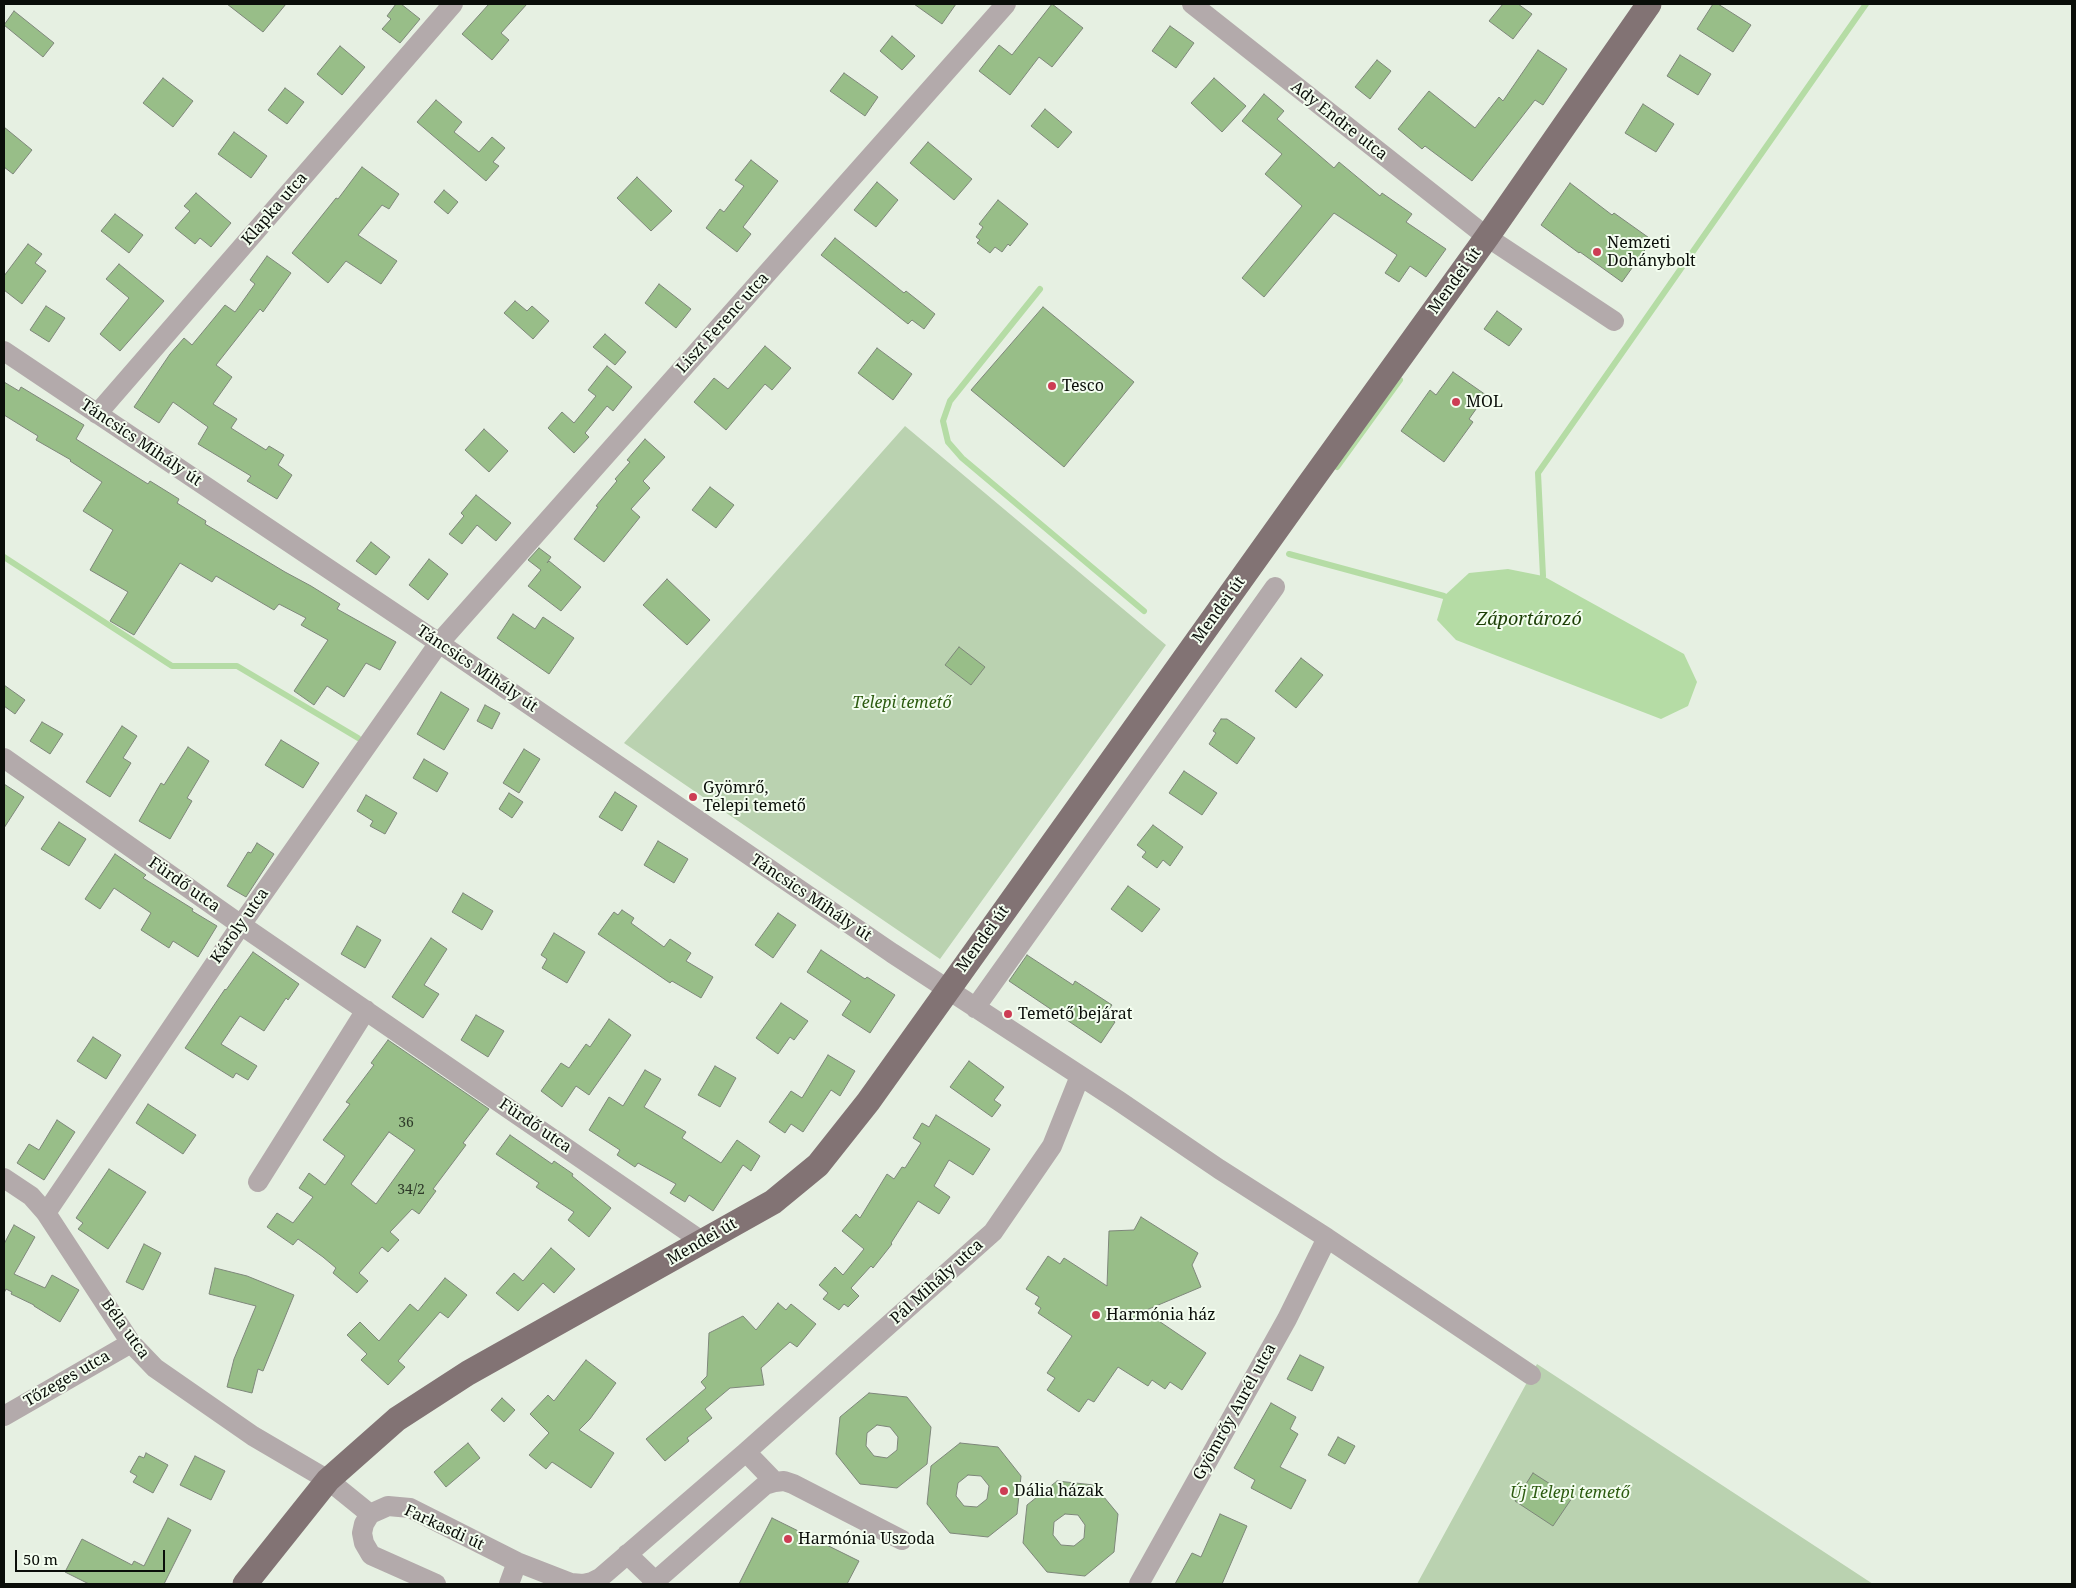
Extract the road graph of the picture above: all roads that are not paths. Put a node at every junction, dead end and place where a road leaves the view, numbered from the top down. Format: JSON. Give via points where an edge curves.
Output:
{"nodes":[{"id":1,"x":453,"y":4,"type":"edge"},
{"id":2,"x":1006,"y":4,"type":"edge"},
{"id":3,"x":1192,"y":4,"type":"edge"},
{"id":4,"x":1649,"y":4,"type":"edge"},
{"id":5,"x":1487,"y":237,"type":"junction"},
{"id":6,"x":1614,"y":321,"type":"dead end"},
{"id":7,"x":4,"y":351,"type":"edge"},
{"id":8,"x":97,"y":414,"type":"junction"},
{"id":9,"x":1275,"y":586,"type":"dead end"},
{"id":10,"x":439,"y":643,"type":"junction"},
{"id":11,"x":4,"y":758,"type":"edge"},
{"id":12,"x":241,"y":925,"type":"junction"},
{"id":13,"x":947,"y":990,"type":"junction"},
{"id":14,"x":975,"y":1008,"type":"junction"},
{"id":15,"x":366,"y":1010,"type":"junction"},
{"id":16,"x":1080,"y":1076,"type":"junction"},
{"id":17,"x":4,"y":1178,"type":"edge"},
{"id":18,"x":258,"y":1182,"type":"dead end"},
{"id":19,"x":46,"y":1213,"type":"junction"},
{"id":20,"x":1327,"y":1238,"type":"junction"},
{"id":21,"x":703,"y":1242,"type":"junction"},
{"id":22,"x":131,"y":1342,"type":"junction"},
{"id":23,"x":1531,"y":1375,"type":"dead end"},
{"id":24,"x":4,"y":1416,"type":"edge"},
{"id":25,"x":746,"y":1452,"type":"junction"},
{"id":26,"x":328,"y":1480,"type":"junction"},
{"id":27,"x":775,"y":1482,"type":"junction"},
{"id":28,"x":370,"y":1514,"type":"junction"},
{"id":29,"x":902,"y":1540,"type":"dead end"},
{"id":30,"x":628,"y":1554,"type":"junction"},
{"id":31,"x":517,"y":1562,"type":"junction"},
{"id":32,"x":570,"y":1583,"type":"joint"},
{"id":33,"x":654,"y":1583,"type":"edge"},
{"id":34,"x":245,"y":1584,"type":"edge"},
{"id":35,"x":436,"y":1584,"type":"edge"},
{"id":36,"x":509,"y":1584,"type":"edge"},
{"id":37,"x":1139,"y":1584,"type":"edge"}],
"edges":[{"from":1,"to":8,"type":"street","name":"Klapka utca"},
{"from":2,"to":10,"type":"street","name":"Liszt Ferenc utca"},
{"from":3,"to":5,"type":"street","name":"Ady Endre utca"},
{"from":4,"to":5,"type":"main road","name":"Mendei út"},
{"from":5,"to":6,"type":"street","name":"Mendei út"},
{"from":5,"to":13,"type":"main road","name":"Mendei út"},
{"from":7,"to":8,"type":"street","name":"Táncsics Mihály út"},
{"from":8,"to":10,"type":"street","name":"Táncsics Mihály út"},
{"from":9,"to":14,"type":"street","name":"Mendei út"},
{"from":10,"to":12,"type":"street","name":"Károly utca"},
{"from":10,"to":13,"type":"street","name":"Táncsics Mihály út"},
{"from":11,"to":12,"type":"street","name":"Fürdő utca"},
{"from":12,"to":15,"type":"street","name":"Fürdő utca"},
{"from":12,"to":19,"type":"street","name":"Károly utca"},
{"from":13,"to":14,"type":"street","name":"Táncsics Mihály út"},
{"from":13,"to":21,"type":"main road","name":"Mendei út","via":[[868,1102],[818,1165],[773,1202]]},
{"from":14,"to":16,"type":"street","name":"Táncsics Mihály út"},
{"from":15,"to":18,"type":"street"},
{"from":15,"to":21,"type":"street","name":"Fürdő utca"},
{"from":16,"to":20,"type":"street","name":"Táncsics Mihály út"},
{"from":16,"to":25,"type":"street","name":"Pál Mihály utca","via":[[1052,1146],[993,1232]]},
{"from":17,"to":19,"type":"street","name":"Béla utca","via":[[31,1196]]},
{"from":19,"to":22,"type":"street","name":"Béla utca"},
{"from":20,"to":23,"type":"street","name":"Táncsics Mihály út"},
{"from":20,"to":37,"type":"street","name":"Gyömrőy Aurél utca","via":[[1287,1319]]},
{"from":21,"to":26,"type":"main road","name":"Mendei út","via":[[468,1373],[397,1420]]},
{"from":22,"to":24,"type":"street","name":"Tőzeges utca"},
{"from":22,"to":26,"type":"street","name":"Béla utca","via":[[154,1368],[253,1436]]},
{"from":25,"to":27,"type":"street"},
{"from":25,"to":30,"type":"street","name":"Pál Mihály utca"},
{"from":26,"to":28,"type":"street"},
{"from":26,"to":34,"type":"main road","name":"Mendei út"},
{"from":27,"to":29,"type":"street","via":[[793,1484]]},
{"from":27,"to":33,"type":"street","via":[[765,1485]]},
{"from":28,"to":31,"type":"street","name":"Farkasdi út","via":[[388,1506],[410,1508]]},
{"from":28,"to":35,"type":"street","via":[[362,1533],[371,1555]]},
{"from":30,"to":32,"type":"street","name":"Pál Mihály utca","via":[[592,1582]]},
{"from":30,"to":33,"type":"street"},
{"from":31,"to":32,"type":"street","name":"Farkasdi út"},
{"from":31,"to":36,"type":"street"}]}
